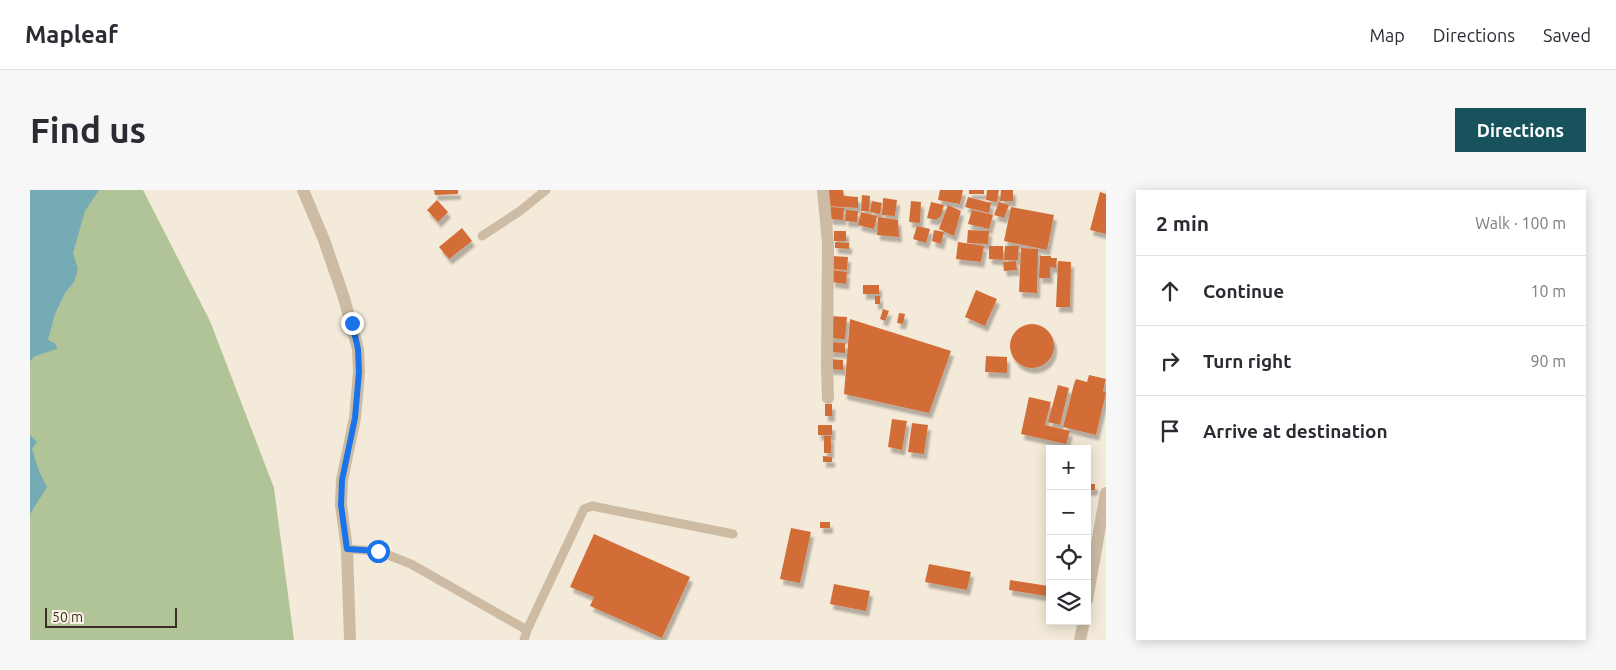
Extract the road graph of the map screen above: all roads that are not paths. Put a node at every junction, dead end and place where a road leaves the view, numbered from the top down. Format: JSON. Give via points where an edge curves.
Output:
{"nodes":[{"id":1,"x":303,"y":190,"type":"edge"},
{"id":2,"x":546,"y":190,"type":"edge"},
{"id":3,"x":823,"y":190,"type":"edge"},
{"id":4,"x":482,"y":236,"type":"dead end"},
{"id":5,"x":828,"y":398,"type":"dead end"},
{"id":6,"x":1106,"y":493,"type":"edge"},
{"id":7,"x":733,"y":534,"type":"dead end"},
{"id":8,"x":347,"y":549,"type":"junction"},
{"id":9,"x":1091,"y":580,"type":"edge"},
{"id":10,"x":1083,"y":625,"type":"edge"},
{"id":11,"x":527,"y":630,"type":"junction"},
{"id":12,"x":350,"y":640,"type":"edge"},
{"id":13,"x":524,"y":640,"type":"edge"},
{"id":14,"x":1080,"y":640,"type":"edge"}],
"edges":[{"from":1,"to":8,"type":"street","via":[[324,240],[358,349],[355,418],[342,480],[341,505]]},
{"from":2,"to":4,"type":"lane"},
{"from":3,"to":5,"type":"street","via":[[828,244]]},
{"from":6,"to":9,"type":"street"},
{"from":7,"to":11,"type":"lane","via":[[592,506],[584,509]]},
{"from":8,"to":11,"type":"lane","via":[[378,551],[411,564]]},
{"from":8,"to":12,"type":"street"},
{"from":10,"to":14,"type":"street"},
{"from":11,"to":13,"type":"lane"}]}
